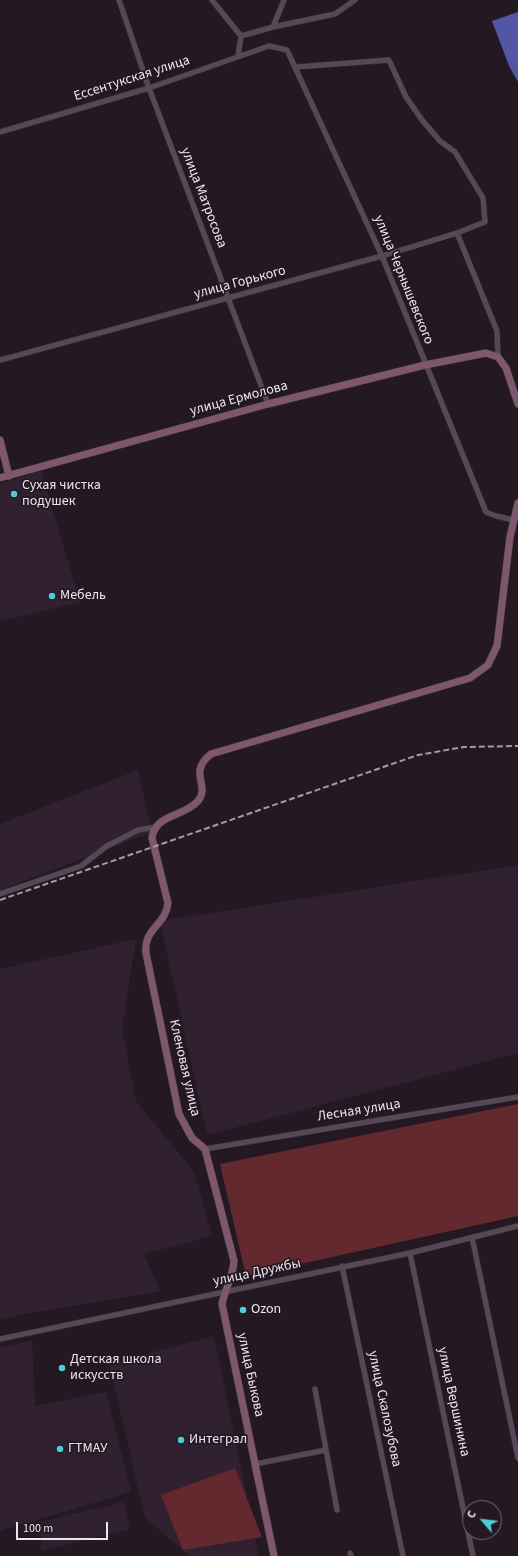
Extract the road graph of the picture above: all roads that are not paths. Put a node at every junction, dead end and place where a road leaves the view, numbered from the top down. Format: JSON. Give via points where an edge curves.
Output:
{"nodes":[{"id":1,"x":119,"y":0,"type":"edge"},
{"id":2,"x":212,"y":0,"type":"edge"},
{"id":3,"x":284,"y":0,"type":"edge"},
{"id":4,"x":354,"y":0,"type":"edge"},
{"id":5,"x":273,"y":27,"type":"junction"},
{"id":6,"x":242,"y":36,"type":"junction"},
{"id":7,"x":270,"y":46,"type":"joint"},
{"id":8,"x":238,"y":56,"type":"junction"},
{"id":9,"x":296,"y":67,"type":"junction"},
{"id":10,"x":149,"y":88,"type":"junction"},
{"id":11,"x":0,"y":132,"type":"edge"},
{"id":12,"x":457,"y":233,"type":"junction"},
{"id":13,"x":382,"y":256,"type":"junction"},
{"id":14,"x":228,"y":299,"type":"junction"},
{"id":15,"x":498,"y":357,"type":"junction"},
{"id":16,"x":0,"y":360,"type":"edge"},
{"id":17,"x":425,"y":365,"type":"junction"},
{"id":18,"x":268,"y":404,"type":"junction"},
{"id":19,"x":518,"y":404,"type":"edge"},
{"id":20,"x":0,"y":440,"type":"edge"},
{"id":21,"x":9,"y":476,"type":"junction"},
{"id":22,"x":0,"y":478,"type":"edge"},
{"id":23,"x":518,"y":503,"type":"edge"},
{"id":24,"x":514,"y":520,"type":"junction"},
{"id":25,"x":156,"y":827,"type":"junction"},
{"id":26,"x":0,"y":894,"type":"edge"},
{"id":27,"x":518,"y":1097,"type":"edge"},
{"id":28,"x":205,"y":1150,"type":"junction"},
{"id":29,"x":518,"y":1226,"type":"edge"},
{"id":30,"x":472,"y":1237,"type":"junction"},
{"id":31,"x":410,"y":1253,"type":"junction"},
{"id":32,"x":342,"y":1266,"type":"junction"},
{"id":33,"x":224,"y":1292,"type":"junction"},
{"id":34,"x":0,"y":1339,"type":"edge"},
{"id":35,"x":315,"y":1390,"type":"dead end"},
{"id":36,"x":326,"y":1450,"type":"junction"},
{"id":37,"x":518,"y":1458,"type":"edge"},
{"id":38,"x":255,"y":1464,"type":"junction"},
{"id":39,"x":337,"y":1510,"type":"dead end"},
{"id":40,"x":274,"y":1556,"type":"edge"},
{"id":41,"x":403,"y":1556,"type":"edge"},
{"id":42,"x":473,"y":1556,"type":"edge"}],
"edges":[{"from":1,"to":10,"type":"street","name":"улица Матросова"},
{"from":2,"to":6,"type":"street"},
{"from":3,"to":5,"type":"street"},
{"from":4,"to":5,"type":"street","via":[[335,14]]},
{"from":5,"to":6,"type":"street"},
{"from":6,"to":8,"type":"street"},
{"from":7,"to":8,"type":"street","name":"Ессентукская улица"},
{"from":7,"to":9,"type":"street","name":"улица Чернышевского","via":[[287,50]]},
{"from":8,"to":10,"type":"street","name":"Ессентукская улица"},
{"from":9,"to":12,"type":"street","name":"улица Горького","via":[[389,60],[414,109],[440,141],[455,152],[483,198],[484,222]]},
{"from":9,"to":13,"type":"street","name":"улица Чернышевского"},
{"from":10,"to":11,"type":"street","name":"Ессентукская улица"},
{"from":10,"to":14,"type":"street","name":"улица Матросова"},
{"from":12,"to":13,"type":"street","name":"улица Горького"},
{"from":12,"to":15,"type":"street","via":[[497,331]]},
{"from":13,"to":14,"type":"street","name":"улица Горького"},
{"from":13,"to":17,"type":"street","name":"улица Чернышевского"},
{"from":14,"to":16,"type":"street","name":"улица Горького"},
{"from":14,"to":18,"type":"street","name":"улица Матросова"},
{"from":15,"to":17,"type":"street","name":"улица Ермолова","via":[[486,353]]},
{"from":15,"to":19,"type":"street","via":[[506,368]]},
{"from":17,"to":18,"type":"street","name":"улица Ермолова"},
{"from":17,"to":24,"type":"street","name":"улица Чернышевского","via":[[486,512]]},
{"from":18,"to":21,"type":"street","name":"улица Ермолова"},
{"from":20,"to":21,"type":"street"},
{"from":21,"to":22,"type":"street","name":"улица Ермолова"},
{"from":23,"to":24,"type":"street"},
{"from":24,"to":25,"type":"street","via":[[497,646],[488,665],[470,678],[211,754],[202,761],[199,772],[202,792],[198,800],[190,808],[166,818]]},
{"from":25,"to":26,"type":"street","via":[[138,830],[107,846],[81,866]]},
{"from":25,"to":28,"type":"street","name":"Кленовая улица","via":[[152,838],[153,846],[168,903],[167,912],[148,936],[145,944],[146,953],[179,1114],[192,1138]]},
{"from":27,"to":28,"type":"street","name":"Лесная улица"},
{"from":28,"to":33,"type":"street","via":[[234,1261],[230,1281]]},
{"from":29,"to":30,"type":"street","name":"улица Дружбы"},
{"from":30,"to":31,"type":"street","name":"улица Дружбы"},
{"from":30,"to":37,"type":"street"},
{"from":31,"to":32,"type":"street","name":"улица Дружбы"},
{"from":31,"to":42,"type":"street","name":"улица Вершинина"},
{"from":32,"to":33,"type":"street","name":"улица Дружбы"},
{"from":32,"to":41,"type":"street","name":"улица Скалозубова"},
{"from":33,"to":34,"type":"street","name":"улица Дружбы"},
{"from":33,"to":38,"type":"street","name":"улица Быкова","via":[[222,1304]]},
{"from":35,"to":36,"type":"street"},
{"from":36,"to":38,"type":"street"},
{"from":36,"to":39,"type":"street"},
{"from":38,"to":40,"type":"street","name":"улица Быкова"}]}
